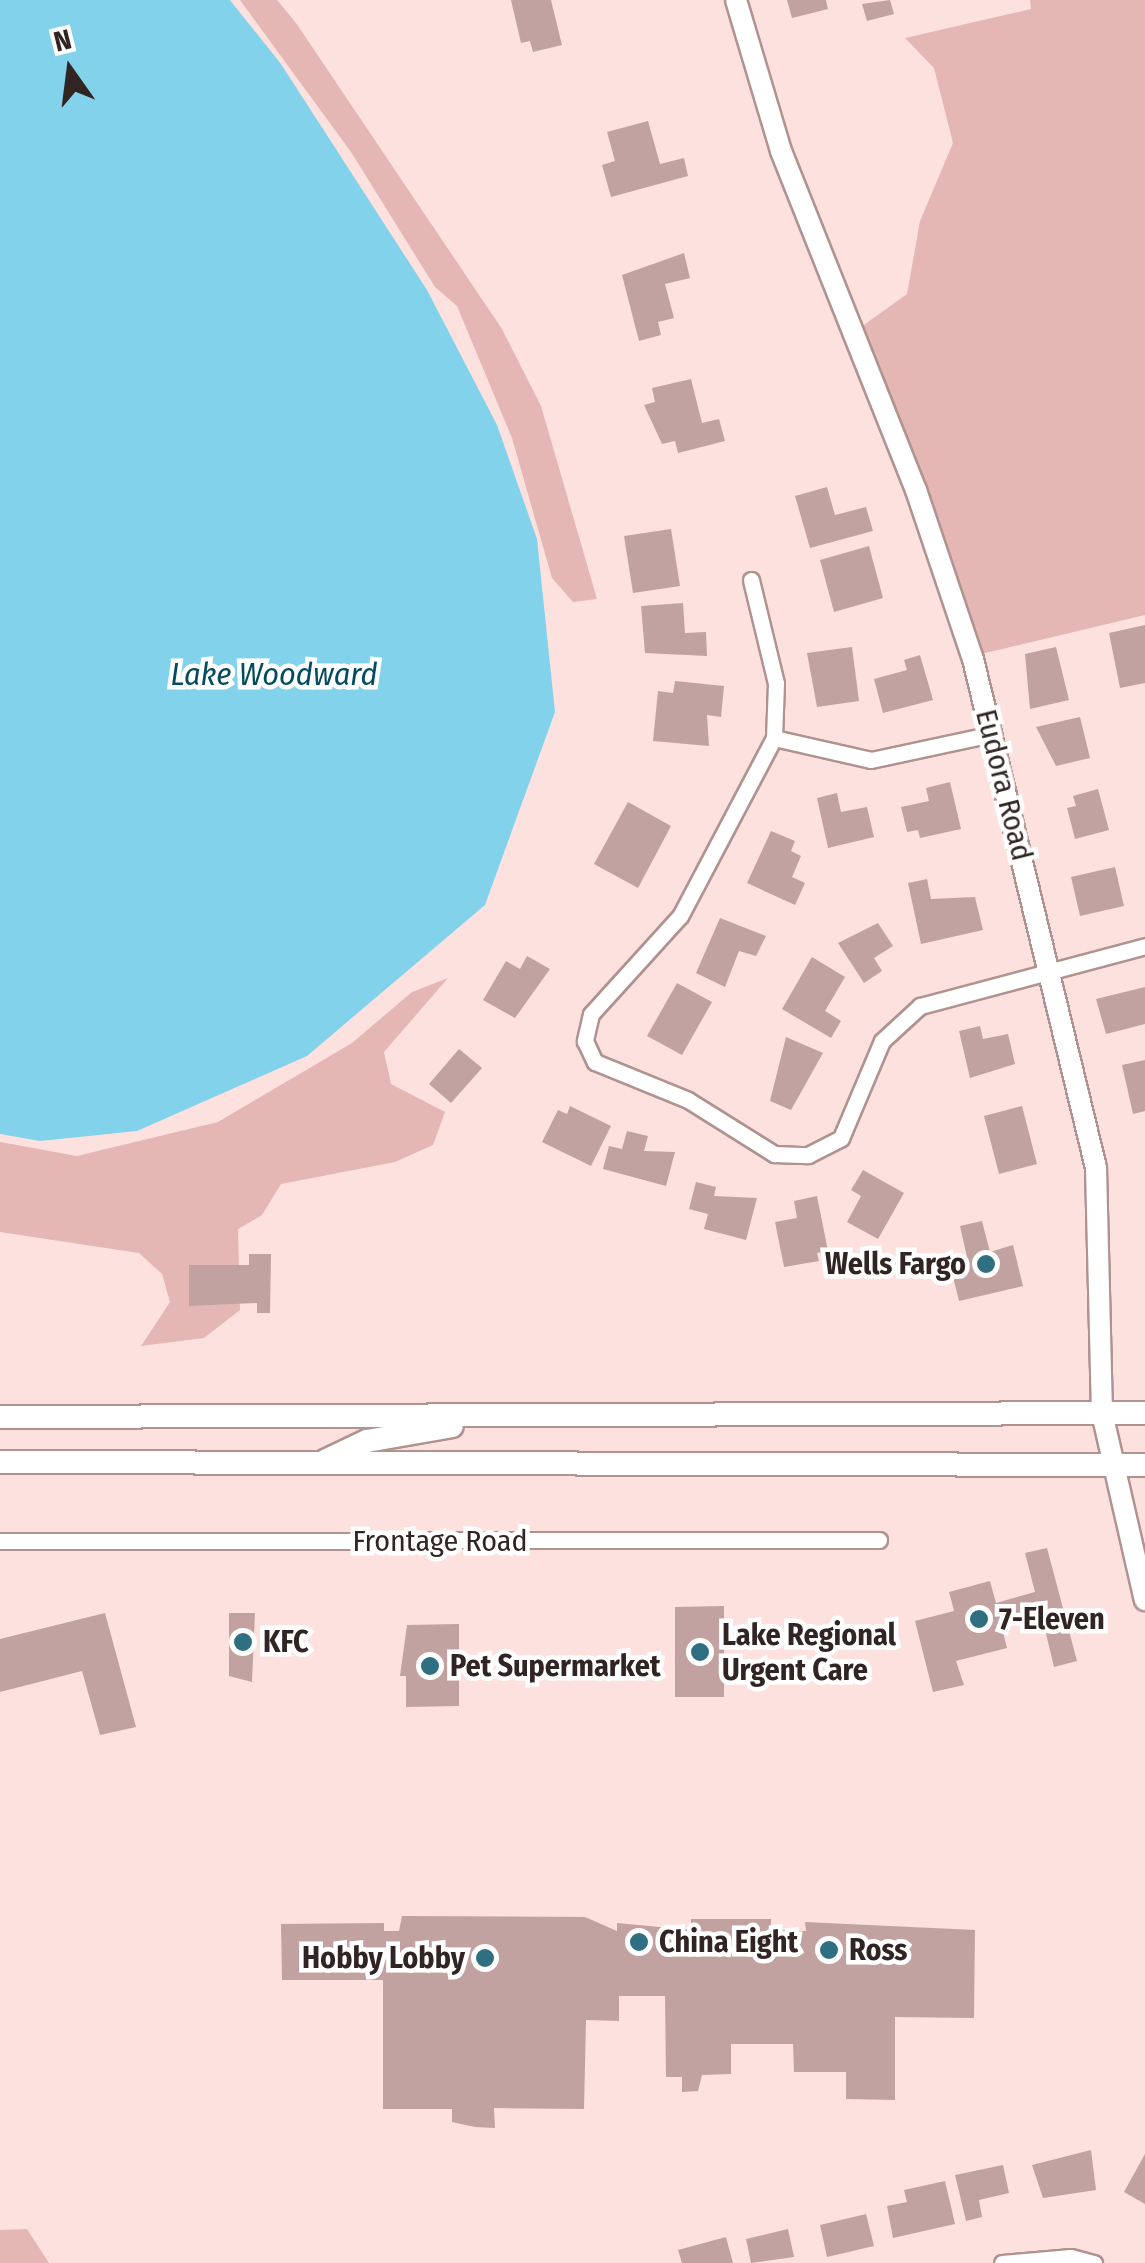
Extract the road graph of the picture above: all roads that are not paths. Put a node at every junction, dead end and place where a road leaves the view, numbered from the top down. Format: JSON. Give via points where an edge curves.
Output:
{"nodes":[{"id":1,"x":736,"y":0,"type":"edge"},
{"id":2,"x":751,"y":580,"type":"dead end"},
{"id":3,"x":992,"y":734,"type":"junction"},
{"id":4,"x":774,"y":738,"type":"junction"},
{"id":5,"x":1145,"y":946,"type":"edge"},
{"id":6,"x":1049,"y":970,"type":"junction"},
{"id":7,"x":1145,"y":1413,"type":"edge"},
{"id":8,"x":1102,"y":1414,"type":"junction"},
{"id":9,"x":514,"y":1415,"type":"junction"},
{"id":10,"x":0,"y":1417,"type":"edge"},
{"id":11,"x":0,"y":1462,"type":"edge"},
{"id":12,"x":322,"y":1462,"type":"junction"},
{"id":13,"x":1145,"y":1464,"type":"edge"},
{"id":14,"x":1112,"y":1465,"type":"junction"},
{"id":15,"x":880,"y":1540,"type":"dead end"},
{"id":16,"x":0,"y":1541,"type":"edge"},
{"id":17,"x":1145,"y":1600,"type":"edge"},
{"id":18,"x":1002,"y":2263,"type":"edge"},
{"id":19,"x":1094,"y":2263,"type":"edge"}],
"edges":[{"from":1,"to":3,"type":"street","name":"Eudora Road","via":[[781,152],[951,584]]},
{"from":2,"to":4,"type":"street","via":[[776,683]]},
{"from":3,"to":4,"type":"street","via":[[872,760]]},
{"from":3,"to":6,"type":"street","name":"Eudora Road"},
{"from":4,"to":6,"type":"street","via":[[680,916],[591,1014],[585,1042],[594,1062],[688,1100],[774,1154],[808,1156],[849,1128],[882,1041],[902,1018],[939,996]]},
{"from":5,"to":6,"type":"street"},
{"from":6,"to":8,"type":"street","name":"Eudora Road","via":[[1096,1168]]},
{"from":7,"to":8,"type":"main road"},
{"from":8,"to":9,"type":"main road"},
{"from":8,"to":14,"type":"street","name":"Eudora Road"},
{"from":9,"to":10,"type":"main road"},
{"from":9,"to":12,"type":"main road","via":[[366,1441]]},
{"from":11,"to":12,"type":"main road"},
{"from":12,"to":14,"type":"main road"},
{"from":13,"to":14,"type":"main road"},
{"from":14,"to":17,"type":"street","name":"Eudora Road"},
{"from":15,"to":16,"type":"street","name":"Frontage Road"},
{"from":18,"to":19,"type":"street","via":[[1071,2257]]}]}
